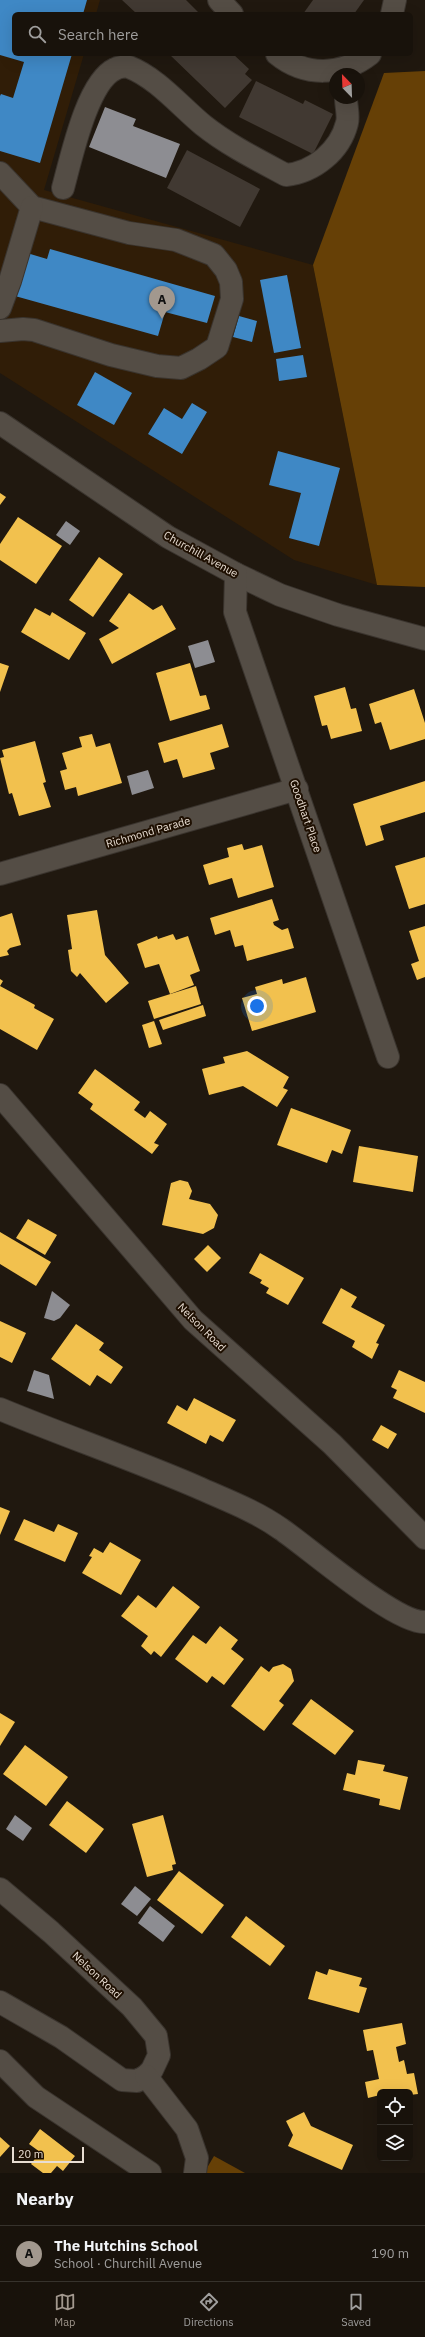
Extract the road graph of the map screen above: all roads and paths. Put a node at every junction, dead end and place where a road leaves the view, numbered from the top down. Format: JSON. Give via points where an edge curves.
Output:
{"nodes":[{"id":1,"x":219,"y":0,"type":"edge"},
{"id":2,"x":396,"y":0,"type":"edge"},
{"id":3,"x":230,"y":12,"type":"edge"},
{"id":4,"x":393,"y":12,"type":"edge"},
{"id":5,"x":280,"y":56,"type":"edge"},
{"id":6,"x":367,"y":56,"type":"edge"},
{"id":7,"x":346,"y":68,"type":"edge"},
{"id":8,"x":329,"y":72,"type":"edge"},
{"id":9,"x":346,"y":104,"type":"edge"},
{"id":10,"x":0,"y":173,"type":"edge"},
{"id":11,"x":63,"y":188,"type":"dead end"},
{"id":12,"x":32,"y":207,"type":"junction"},
{"id":13,"x":0,"y":308,"type":"edge"},
{"id":14,"x":0,"y":331,"type":"edge"},
{"id":15,"x":0,"y":422,"type":"edge"},
{"id":16,"x":236,"y":574,"type":"junction"},
{"id":17,"x":425,"y":639,"type":"edge"},
{"id":18,"x":297,"y":789,"type":"junction"},
{"id":19,"x":0,"y":874,"type":"edge"},
{"id":20,"x":388,"y":1057,"type":"dead end"},
{"id":21,"x":0,"y":1095,"type":"edge"},
{"id":22,"x":0,"y":1409,"type":"edge"},
{"id":23,"x":425,"y":1538,"type":"edge"},
{"id":24,"x":425,"y":1622,"type":"edge"},
{"id":25,"x":0,"y":1889,"type":"edge"},
{"id":26,"x":0,"y":2002,"type":"edge"},
{"id":27,"x":0,"y":2061,"type":"edge"},
{"id":28,"x":146,"y":2076,"type":"junction"},
{"id":29,"x":150,"y":2173,"type":"edge"},
{"id":30,"x":195,"y":2173,"type":"edge"}],
"edges":[{"from":1,"to":3,"type":"street"},
{"from":2,"to":4,"type":"street"},
{"from":5,"to":8,"type":"street","via":[[296,67]]},
{"from":6,"to":7,"type":"street"},
{"from":9,"to":11,"type":"street","via":[[347,122],[343,134],[328,155],[306,170],[286,175],[204,126],[143,75],[128,66],[116,68],[101,79],[95,88],[77,137]]},
{"from":10,"to":12,"type":"street"},
{"from":12,"to":13,"type":"street"},
{"from":12,"to":14,"type":"street","via":[[128,232],[176,240],[214,255],[226,270],[231,282],[232,299],[217,346],[181,368],[157,366],[111,355],[34,330]]},
{"from":15,"to":16,"type":"street","name":"Churchill Avenue","via":[[168,537]]},
{"from":16,"to":17,"type":"street","name":"Churchill Avenue","via":[[280,595],[316,608]]},
{"from":16,"to":18,"type":"street","name":"Goodhart Place","via":[[235,612]]},
{"from":18,"to":19,"type":"street","name":"Richmond Parade"},
{"from":18,"to":20,"type":"street","name":"Goodhart Place"},
{"from":21,"to":23,"type":"street","name":"Nelson Road","via":[[194,1320],[332,1444]]},
{"from":22,"to":24,"type":"street","via":[[71,1439],[140,1462],[269,1521],[394,1612],[419,1623]]},
{"from":25,"to":28,"type":"street","name":"Nelson Road","via":[[106,1983],[152,2030],[159,2047],[159,2055]]},
{"from":26,"to":28,"type":"street","via":[[61,2037],[122,2080],[137,2081]]},
{"from":27,"to":29,"type":"street","via":[[36,2097]]},
{"from":28,"to":30,"type":"street","via":[[187,2128],[197,2158]]}]}
